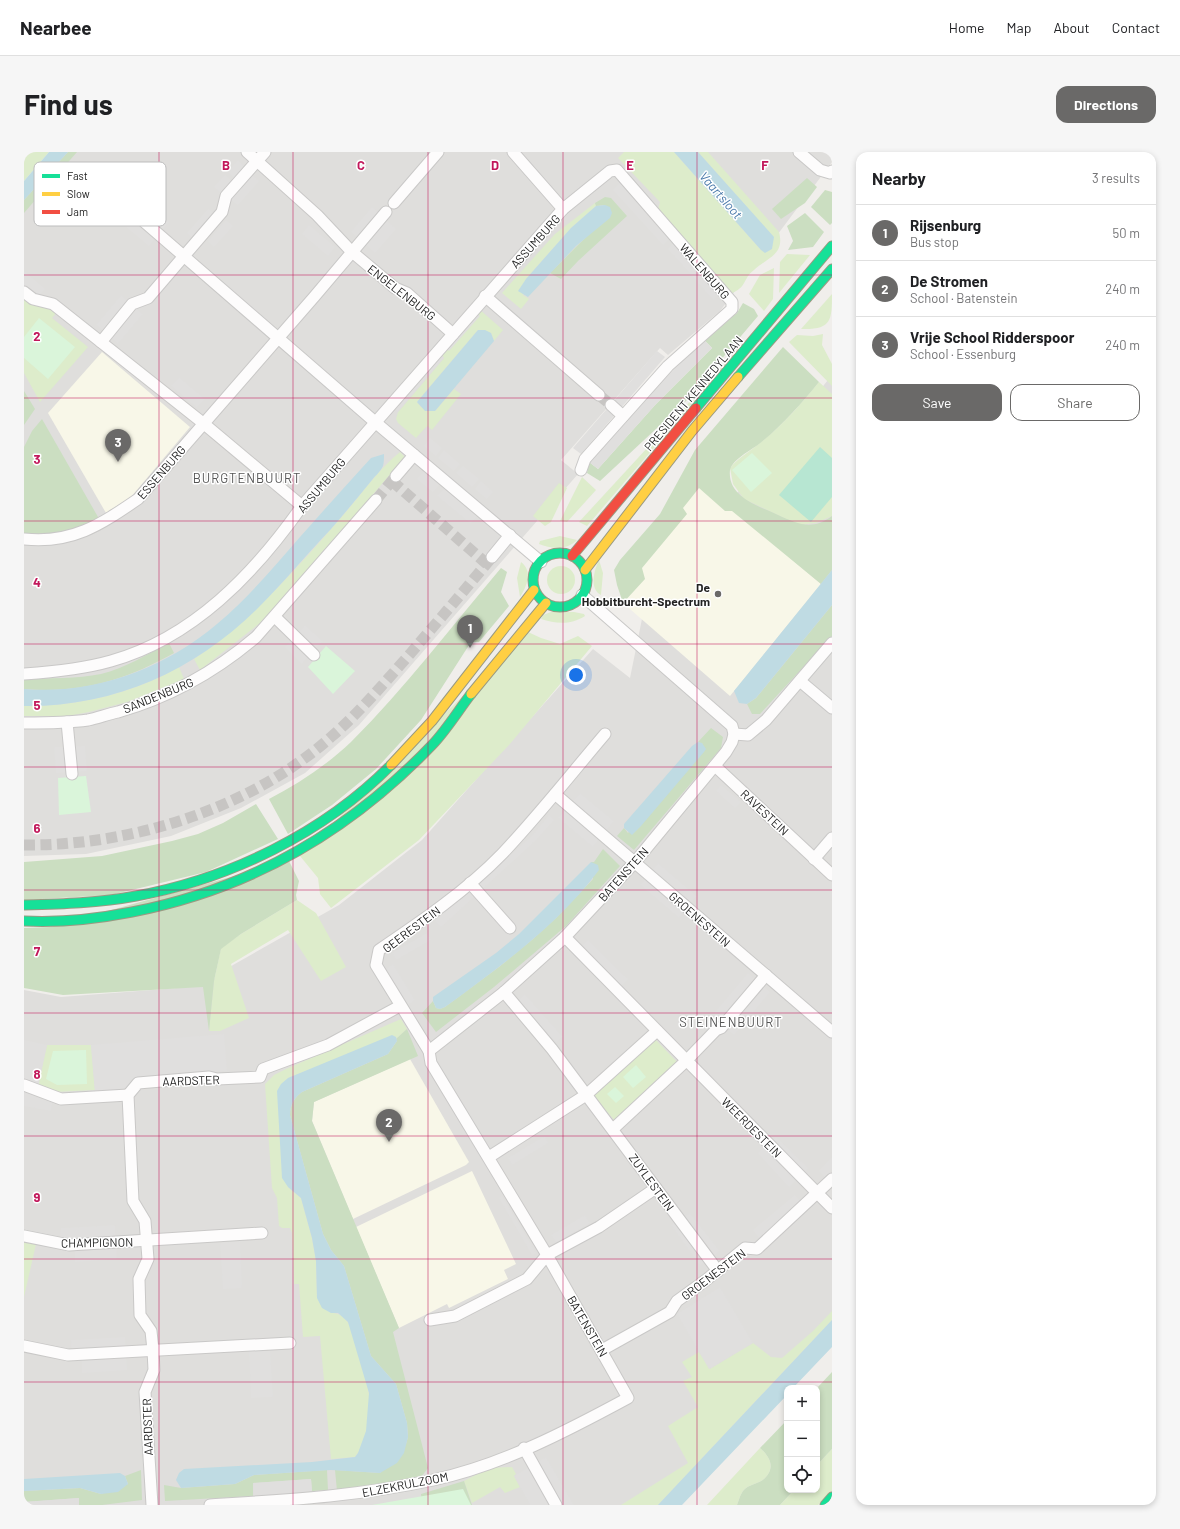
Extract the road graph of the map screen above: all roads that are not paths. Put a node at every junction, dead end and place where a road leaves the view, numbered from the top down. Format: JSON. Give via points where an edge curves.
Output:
{"nodes":[{"id":1,"x":247,"y":152,"type":"edge"},
{"id":2,"x":265,"y":152,"type":"edge"},
{"id":3,"x":438,"y":152,"type":"edge"},
{"id":4,"x":513,"y":152,"type":"edge"},
{"id":5,"x":799,"y":152,"type":"edge"},
{"id":6,"x":257,"y":161,"type":"junction"},
{"id":7,"x":832,"y":171,"type":"edge"},
{"id":8,"x":394,"y":203,"type":"dead end"},
{"id":9,"x":563,"y":209,"type":"junction"},
{"id":10,"x":386,"y":212,"type":"dead end"},
{"id":11,"x":149,"y":226,"type":"edge"},
{"id":12,"x":832,"y":246,"type":"edge"},
{"id":13,"x":351,"y":252,"type":"junction"},
{"id":14,"x":184,"y":256,"type":"junction"},
{"id":15,"x":832,"y":270,"type":"edge"},
{"id":16,"x":24,"y":292,"type":"edge"},
{"id":17,"x":485,"y":296,"type":"junction"},
{"id":18,"x":453,"y":334,"type":"junction"},
{"id":19,"x":278,"y":338,"type":"junction"},
{"id":20,"x":101,"y":342,"type":"junction"},
{"id":21,"x":599,"y":395,"type":"tunnel mouth"},
{"id":22,"x":611,"y":405,"type":"tunnel mouth"},
{"id":23,"x":623,"y":416,"type":"junction"},
{"id":24,"x":376,"y":422,"type":"junction"},
{"id":25,"x":203,"y":423,"type":"junction"},
{"id":26,"x":414,"y":455,"type":"junction"},
{"id":27,"x":581,"y":470,"type":"dead end"},
{"id":28,"x":396,"y":476,"type":"tunnel mouth"},
{"id":29,"x":376,"y":500,"type":"tunnel mouth"},
{"id":30,"x":302,"y":506,"type":"junction"},
{"id":31,"x":510,"y":535,"type":"junction"},
{"id":32,"x":24,"y":539,"type":"edge"},
{"id":33,"x":572,"y":556,"type":"junction"},
{"id":34,"x":492,"y":557,"type":"tunnel mouth"},
{"id":35,"x":541,"y":562,"type":"junction"},
{"id":36,"x":585,"y":570,"type":"junction"},
{"id":37,"x":534,"y":590,"type":"junction"},
{"id":38,"x":582,"y":595,"type":"junction"},
{"id":39,"x":546,"y":603,"type":"junction"},
{"id":40,"x":275,"y":617,"type":"junction"},
{"id":41,"x":832,"y":643,"type":"edge"},
{"id":42,"x":314,"y":655,"type":"dead end"},
{"id":43,"x":24,"y":674,"type":"edge"},
{"id":44,"x":800,"y":681,"type":"junction"},
{"id":45,"x":832,"y":708,"type":"edge"},
{"id":46,"x":24,"y":722,"type":"edge"},
{"id":47,"x":67,"y":722,"type":"junction"},
{"id":48,"x":605,"y":734,"type":"dead end"},
{"id":49,"x":734,"y":734,"type":"junction"},
{"id":50,"x":715,"y":766,"type":"junction"},
{"id":51,"x":72,"y":774,"type":"dead end"},
{"id":52,"x":555,"y":794,"type":"junction"},
{"id":53,"x":832,"y":838,"type":"edge"},
{"id":54,"x":814,"y":859,"type":"junction"},
{"id":55,"x":635,"y":862,"type":"junction"},
{"id":56,"x":832,"y":875,"type":"edge"},
{"id":57,"x":470,"y":883,"type":"junction"},
{"id":58,"x":24,"y":905,"type":"edge"},
{"id":59,"x":24,"y":921,"type":"edge"},
{"id":60,"x":510,"y":928,"type":"dead end"},
{"id":61,"x":565,"y":937,"type":"junction"},
{"id":62,"x":766,"y":975,"type":"junction"},
{"id":63,"x":504,"y":992,"type":"junction"},
{"id":64,"x":400,"y":1006,"type":"junction"},
{"id":65,"x":658,"y":1031,"type":"junction"},
{"id":66,"x":832,"y":1032,"type":"edge"},
{"id":67,"x":428,"y":1051,"type":"junction"},
{"id":68,"x":686,"y":1061,"type":"junction"},
{"id":69,"x":24,"y":1085,"type":"edge"},
{"id":70,"x":128,"y":1095,"type":"junction"},
{"id":71,"x":586,"y":1095,"type":"junction"},
{"id":72,"x":613,"y":1128,"type":"junction"},
{"id":73,"x":489,"y":1158,"type":"junction"},
{"id":74,"x":832,"y":1179,"type":"edge"},
{"id":75,"x":656,"y":1188,"type":"junction"},
{"id":76,"x":818,"y":1193,"type":"junction"},
{"id":77,"x":832,"y":1208,"type":"edge"},
{"id":78,"x":262,"y":1233,"type":"dead end"},
{"id":79,"x":24,"y":1236,"type":"edge"},
{"id":80,"x":146,"y":1240,"type":"junction"},
{"id":81,"x":547,"y":1255,"type":"junction"},
{"id":82,"x":718,"y":1271,"type":"junction"},
{"id":83,"x":430,"y":1320,"type":"dead end"},
{"id":84,"x":290,"y":1343,"type":"dead end"},
{"id":85,"x":24,"y":1346,"type":"edge"},
{"id":86,"x":153,"y":1350,"type":"junction"},
{"id":87,"x":602,"y":1350,"type":"junction"},
{"id":88,"x":628,"y":1398,"type":"joint"},
{"id":89,"x":524,"y":1448,"type":"junction"},
{"id":90,"x":832,"y":1498,"type":"edge"},
{"id":91,"x":319,"y":1501,"type":"edge"},
{"id":92,"x":152,"y":1505,"type":"edge"},
{"id":93,"x":210,"y":1505,"type":"edge"},
{"id":94,"x":556,"y":1505,"type":"edge"},
{"id":95,"x":825,"y":1505,"type":"edge"}],
"edges":[{"from":1,"to":6,"type":"street","name":"ENGELENBURG"},
{"from":2,"to":6,"type":"street"},
{"from":3,"to":8,"type":"street"},
{"from":4,"to":9,"type":"street"},
{"from":5,"to":7,"type":"street","via":[[820,170],[830,173]]},
{"from":6,"to":13,"type":"street","name":"ENGELENBURG","via":[[317,214]]},
{"from":6,"to":14,"type":"street","via":[[226,196],[222,212]]},
{"from":9,"to":17,"type":"street","name":"ASSUMBURG"},
{"from":9,"to":23,"type":"street","name":"WALENBURG","via":[[610,171],[617,170],[732,302],[732,310],[668,366]]},
{"from":10,"to":13,"type":"street"},
{"from":11,"to":14,"type":"street"},
{"from":12,"to":33,"type":"street","name":"PRESIDENT KENNEDYLAAN"},
{"from":13,"to":18,"type":"street","name":"ENGELENBURG","via":[[394,288],[407,293]]},
{"from":13,"to":19,"type":"street"},
{"from":14,"to":19,"type":"street"},
{"from":14,"to":20,"type":"street","via":[[148,298],[132,304]]},
{"from":15,"to":36,"type":"street","name":"PRESIDENT KENNEDYLAAN","via":[[692,431]]},
{"from":16,"to":20,"type":"street","via":[[33,299],[53,304]]},
{"from":17,"to":18,"type":"street","name":"ASSUMBURG"},
{"from":17,"to":21,"type":"street"},
{"from":18,"to":24,"type":"street","name":"ASSUMBURG"},
{"from":19,"to":24,"type":"street"},
{"from":19,"to":25,"type":"street"},
{"from":20,"to":25,"type":"street"},
{"from":22,"to":23,"type":"street"},
{"from":23,"to":27,"type":"street","name":"WALENBURG","via":[[585,459]]},
{"from":24,"to":26,"type":"street"},
{"from":24,"to":30,"type":"street","name":"ASSUMBURG"},
{"from":25,"to":30,"type":"street"},
{"from":25,"to":32,"type":"street","name":"ESSENBURG","via":[[138,499],[105,522],[63,539]]},
{"from":26,"to":28,"type":"street"},
{"from":26,"to":31,"type":"street"},
{"from":29,"to":40,"type":"street","name":"SANDENBURG"},
{"from":30,"to":43,"type":"street","name":"ASSUMBURG","via":[[263,556],[226,595],[171,636],[112,661],[79,668]]},
{"from":31,"to":34,"type":"street"},
{"from":31,"to":35,"type":"street"},
{"from":33,"to":35,"type":"street","via":[[556,554]]},
{"from":33,"to":36,"type":"street"},
{"from":35,"to":37,"type":"street","via":[[534,575]]},
{"from":36,"to":38,"type":"street","via":[[586,583]]},
{"from":37,"to":39,"type":"street"},
{"from":37,"to":58,"type":"street","via":[[422,734],[370,785],[316,825],[241,866],[180,887],[68,904]]},
{"from":38,"to":39,"type":"street","via":[[565,607],[555,607]]},
{"from":38,"to":49,"type":"street","via":[[732,726]]},
{"from":39,"to":59,"type":"street","via":[[493,666],[434,743],[380,794],[296,854],[248,877],[186,900],[110,916],[67,921]]},
{"from":40,"to":42,"type":"street"},
{"from":40,"to":47,"type":"street","name":"SANDENBURG","via":[[235,655],[195,681],[139,705],[90,720]]},
{"from":41,"to":44,"type":"street"},
{"from":44,"to":45,"type":"street"},
{"from":44,"to":49,"type":"street","via":[[766,720],[748,735]]},
{"from":46,"to":47,"type":"street","name":"SANDENBURG"},
{"from":47,"to":51,"type":"street"},
{"from":48,"to":52,"type":"street","name":"GEERESTEIN"},
{"from":49,"to":50,"type":"street","name":"BATENSTEIN","via":[[732,742]]},
{"from":50,"to":54,"type":"street","name":"RAVESTEIN"},
{"from":50,"to":55,"type":"street","name":"BATENSTEIN"},
{"from":52,"to":55,"type":"street"},
{"from":52,"to":57,"type":"street","name":"GEERESTEIN","via":[[501,855]]},
{"from":53,"to":54,"type":"street"},
{"from":54,"to":56,"type":"street","name":"RAVESTEIN"},
{"from":55,"to":61,"type":"street","name":"BATENSTEIN"},
{"from":55,"to":62,"type":"street","name":"GROENESTEIN"},
{"from":57,"to":60,"type":"street"},
{"from":57,"to":64,"type":"street","name":"GEERESTEIN","via":[[421,922],[380,950],[376,965]]},
{"from":61,"to":63,"type":"street","name":"BATENSTEIN"},
{"from":61,"to":65,"type":"street","name":"WEERDESTEIN"},
{"from":62,"to":66,"type":"street","name":"GROENESTEIN"},
{"from":62,"to":68,"type":"street","via":[[721,1028]]},
{"from":63,"to":67,"type":"street","name":"BATENSTEIN"},
{"from":63,"to":71,"type":"street","name":"ZUYLESTEIN","via":[[552,1049]]},
{"from":64,"to":67,"type":"street","name":"GEERESTEIN"},
{"from":64,"to":70,"type":"street","name":"AARDSTER","via":[[328,1044],[264,1069],[260,1077],[210,1077],[138,1083]]},
{"from":65,"to":68,"type":"street","name":"WEERDESTEIN"},
{"from":65,"to":71,"type":"street"},
{"from":67,"to":73,"type":"street","name":"BATENSTEIN","via":[[431,1063]]},
{"from":68,"to":72,"type":"street"},
{"from":68,"to":76,"type":"street","name":"WEERDESTEIN"},
{"from":69,"to":70,"type":"street","via":[[61,1099]]},
{"from":70,"to":80,"type":"street","name":"AARDSTER","via":[[133,1201],[145,1221]]},
{"from":71,"to":72,"type":"street","name":"ZUYLESTEIN"},
{"from":71,"to":73,"type":"street"},
{"from":72,"to":75,"type":"street","name":"ZUYLESTEIN"},
{"from":73,"to":81,"type":"street","name":"BATENSTEIN"},
{"from":74,"to":76,"type":"street","name":"GROENESTEIN"},
{"from":75,"to":81,"type":"street","via":[[599,1227]]},
{"from":75,"to":82,"type":"street","name":"ZUYLESTEIN"},
{"from":76,"to":77,"type":"street"},
{"from":76,"to":82,"type":"street","name":"GROENESTEIN","via":[[757,1249],[745,1248]]},
{"from":78,"to":80,"type":"street"},
{"from":79,"to":80,"type":"street","name":"CHAMPIGNON","via":[[69,1245]]},
{"from":80,"to":86,"type":"street","name":"AARDSTER","via":[[148,1259],[138,1279],[140,1315],[151,1331]]},
{"from":81,"to":83,"type":"street","via":[[527,1279],[455,1316]]},
{"from":81,"to":87,"type":"street","name":"BATENSTEIN"},
{"from":82,"to":87,"type":"street","name":"GROENESTEIN","via":[[676,1301],[670,1312]]},
{"from":84,"to":86,"type":"street"},
{"from":85,"to":86,"type":"street","via":[[68,1355]]},
{"from":86,"to":92,"type":"street","name":"AARDSTER","via":[[154,1370],[145,1392]]},
{"from":87,"to":88,"type":"street","name":"BATENSTEIN"},
{"from":88,"to":89,"type":"street","name":"ELZEKRULZOOM","via":[[565,1431]]},
{"from":89,"to":91,"type":"street","name":"ELZEKRULZOOM","via":[[487,1464],[434,1480]]},
{"from":89,"to":94,"type":"street"},
{"from":90,"to":95,"type":"street"},
{"from":91,"to":93,"type":"street","name":"ELZEKRULZOOM"}]}
